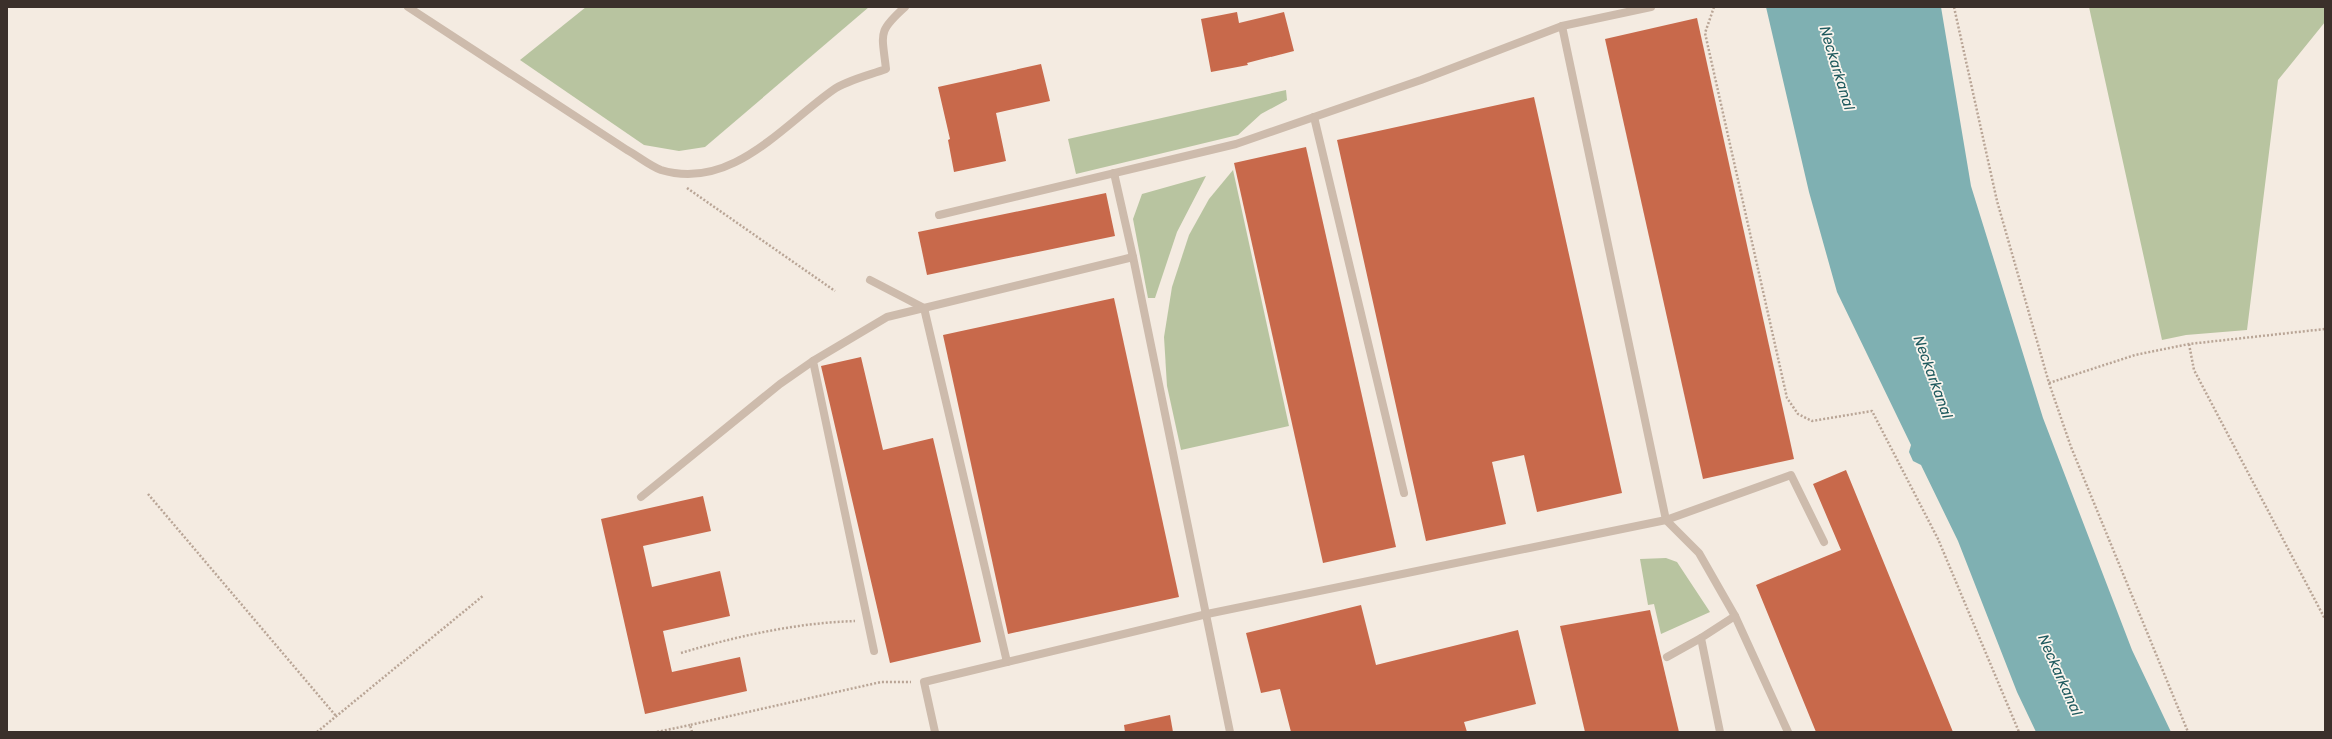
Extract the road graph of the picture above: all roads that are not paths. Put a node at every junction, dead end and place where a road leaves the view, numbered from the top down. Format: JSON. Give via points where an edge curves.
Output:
{"nodes":[{"id":1,"x":408,"y":7,"type":"edge"},
{"id":2,"x":905,"y":7,"type":"edge"},
{"id":3,"x":1651,"y":7,"type":"edge"},
{"id":4,"x":1562,"y":26,"type":"junction"},
{"id":5,"x":1314,"y":117,"type":"junction"},
{"id":6,"x":1114,"y":173,"type":"junction"},
{"id":7,"x":939,"y":216,"type":"dead end"},
{"id":8,"x":1134,"y":257,"type":"junction"},
{"id":9,"x":870,"y":280,"type":"dead end"},
{"id":10,"x":924,"y":308,"type":"junction"},
{"id":11,"x":813,"y":361,"type":"junction"},
{"id":12,"x":1404,"y":493,"type":"dead end"},
{"id":13,"x":641,"y":498,"type":"dead end"},
{"id":14,"x":1666,"y":520,"type":"junction"},
{"id":15,"x":1824,"y":542,"type":"dead end"},
{"id":16,"x":1207,"y":614,"type":"junction"},
{"id":17,"x":1735,"y":616,"type":"junction"},
{"id":18,"x":1701,"y":638,"type":"junction"},
{"id":19,"x":874,"y":651,"type":"dead end"},
{"id":20,"x":1667,"y":657,"type":"dead end"},
{"id":21,"x":1007,"y":662,"type":"junction"},
{"id":22,"x":935,"y":732,"type":"edge"},
{"id":23,"x":1230,"y":732,"type":"edge"},
{"id":24,"x":1720,"y":732,"type":"edge"},
{"id":25,"x":1788,"y":732,"type":"edge"}],
"edges":[{"from":1,"to":2,"type":"lane","via":[[660,170],[689,175],[714,172],[770,142],[834,89],[886,69],[883,37],[885,26]]},
{"from":3,"to":4,"type":"lane"},
{"from":4,"to":5,"type":"lane","via":[[1421,80]]},
{"from":4,"to":14,"type":"lane"},
{"from":5,"to":6,"type":"lane","via":[[1236,144]]},
{"from":5,"to":12,"type":"lane"},
{"from":6,"to":7,"type":"lane"},
{"from":6,"to":8,"type":"lane"},
{"from":8,"to":10,"type":"lane"},
{"from":8,"to":16,"type":"lane"},
{"from":9,"to":10,"type":"lane"},
{"from":10,"to":11,"type":"lane","via":[[887,317]]},
{"from":10,"to":21,"type":"lane"},
{"from":11,"to":13,"type":"lane","via":[[780,384]]},
{"from":11,"to":19,"type":"lane"},
{"from":14,"to":15,"type":"lane","via":[[1791,475]]},
{"from":14,"to":16,"type":"lane"},
{"from":14,"to":17,"type":"lane","via":[[1699,553]]},
{"from":16,"to":21,"type":"lane"},
{"from":16,"to":23,"type":"lane"},
{"from":17,"to":18,"type":"lane"},
{"from":17,"to":25,"type":"lane"},
{"from":18,"to":20,"type":"lane"},
{"from":18,"to":24,"type":"lane"},
{"from":21,"to":22,"type":"lane","via":[[924,682]]}]}
